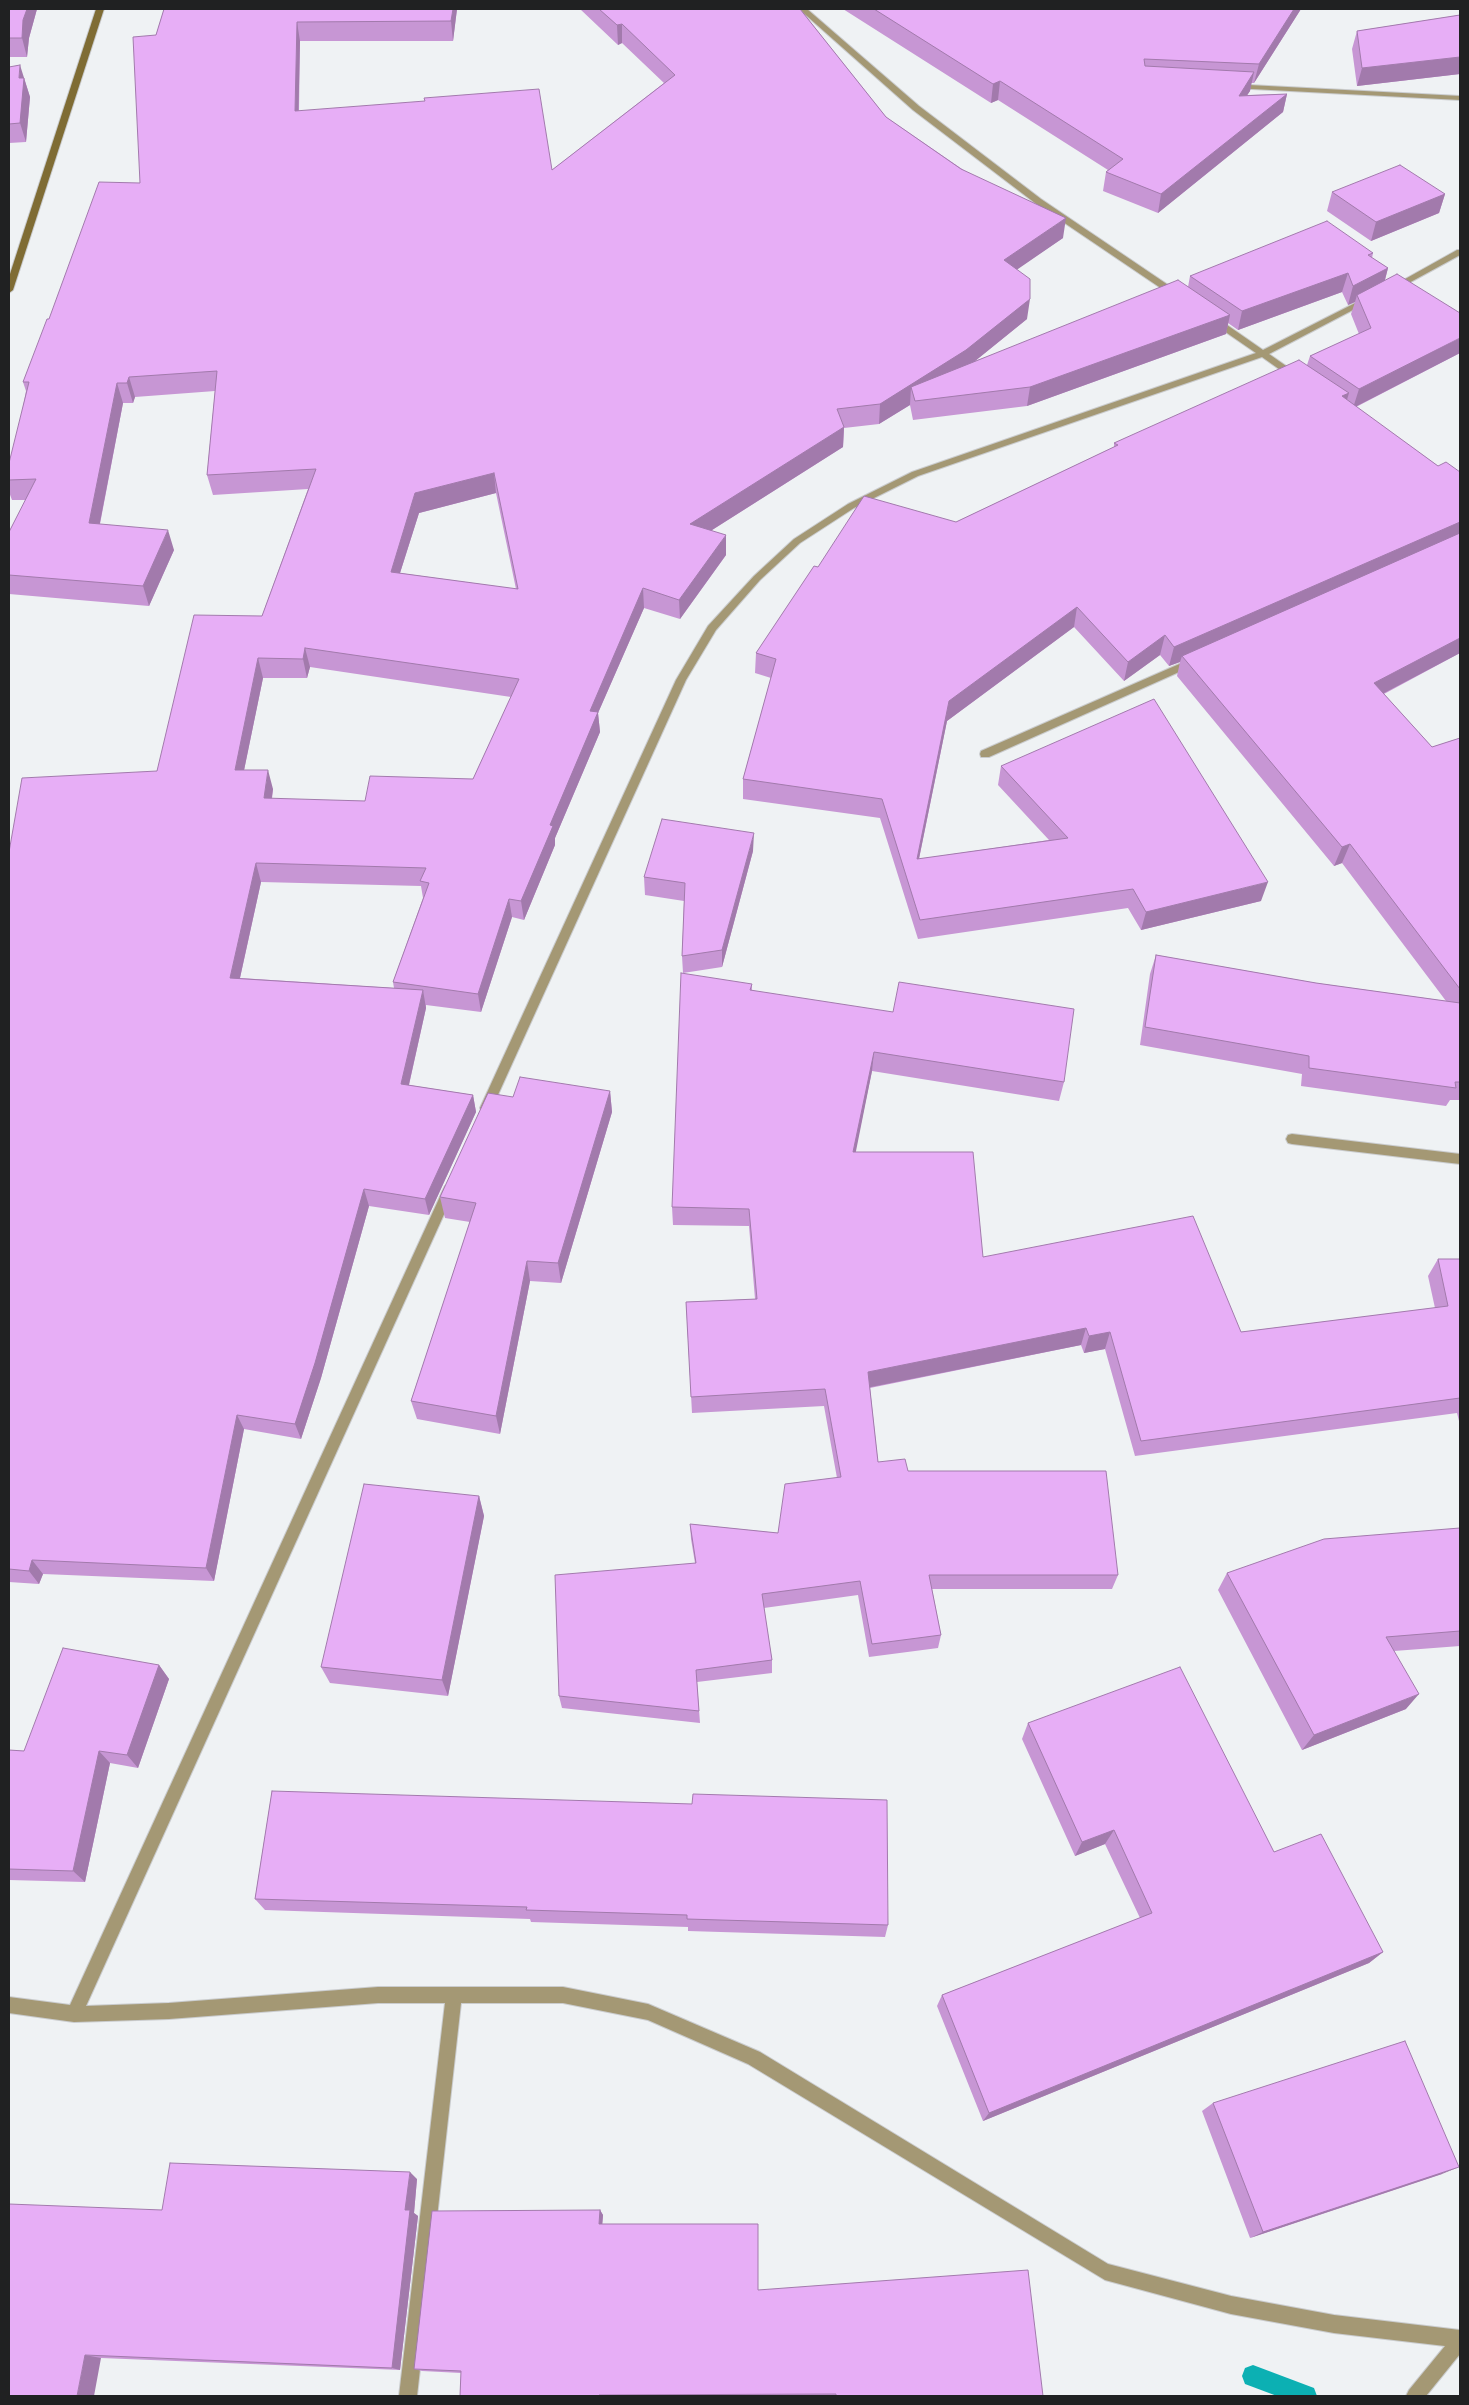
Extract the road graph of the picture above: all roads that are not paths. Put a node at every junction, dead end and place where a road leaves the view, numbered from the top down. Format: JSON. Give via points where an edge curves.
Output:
{"nodes":[{"id":1,"x":100,"y":9,"type":"edge"},
{"id":2,"x":803,"y":9,"type":"edge"},
{"id":3,"x":1223,"y":85,"type":"edge"},
{"id":4,"x":1460,"y":98,"type":"edge"},
{"id":5,"x":1460,"y":252,"type":"edge"},
{"id":6,"x":9,"y":290,"type":"edge"},
{"id":7,"x":1183,"y":299,"type":"edge"},
{"id":8,"x":1207,"y":316,"type":"edge"},
{"id":9,"x":1264,"y":354,"type":"junction"},
{"id":10,"x":1304,"y":382,"type":"edge"},
{"id":11,"x":1204,"y":657,"type":"edge"},
{"id":12,"x":985,"y":754,"type":"dead end"},
{"id":13,"x":483,"y":1115,"type":"edge"},
{"id":14,"x":1292,"y":1139,"type":"dead end"},
{"id":15,"x":1460,"y":1159,"type":"edge"},
{"id":16,"x":454,"y":1178,"type":"edge"},
{"id":17,"x":454,"y":1995,"type":"junction"},
{"id":18,"x":9,"y":2005,"type":"edge"},
{"id":19,"x":74,"y":2014,"type":"junction"},
{"id":20,"x":1460,"y":2340,"type":"edge"},
{"id":21,"x":408,"y":2396,"type":"edge"},
{"id":22,"x":1415,"y":2396,"type":"edge"}],
"edges":[{"from":1,"to":6,"type":"street"},
{"from":2,"to":7,"type":"street","via":[[916,108],[1038,201]]},
{"from":3,"to":4,"type":"street"},
{"from":5,"to":9,"type":"street"},
{"from":8,"to":9,"type":"street"},
{"from":9,"to":10,"type":"street"},
{"from":9,"to":13,"type":"street","via":[[915,474],[851,506],[797,541],[757,578],[712,628],[681,680]]},
{"from":11,"to":12,"type":"street"},
{"from":14,"to":15,"type":"street"},
{"from":16,"to":19,"type":"street"},
{"from":17,"to":19,"type":"street","via":[[378,1995],[169,2011]]},
{"from":17,"to":20,"type":"street","via":[[563,1995],[648,2012],[754,2058],[1105,2272],[1231,2305],[1334,2324]]},
{"from":17,"to":21,"type":"street"},
{"from":18,"to":19,"type":"street"},
{"from":20,"to":22,"type":"street"}]}
